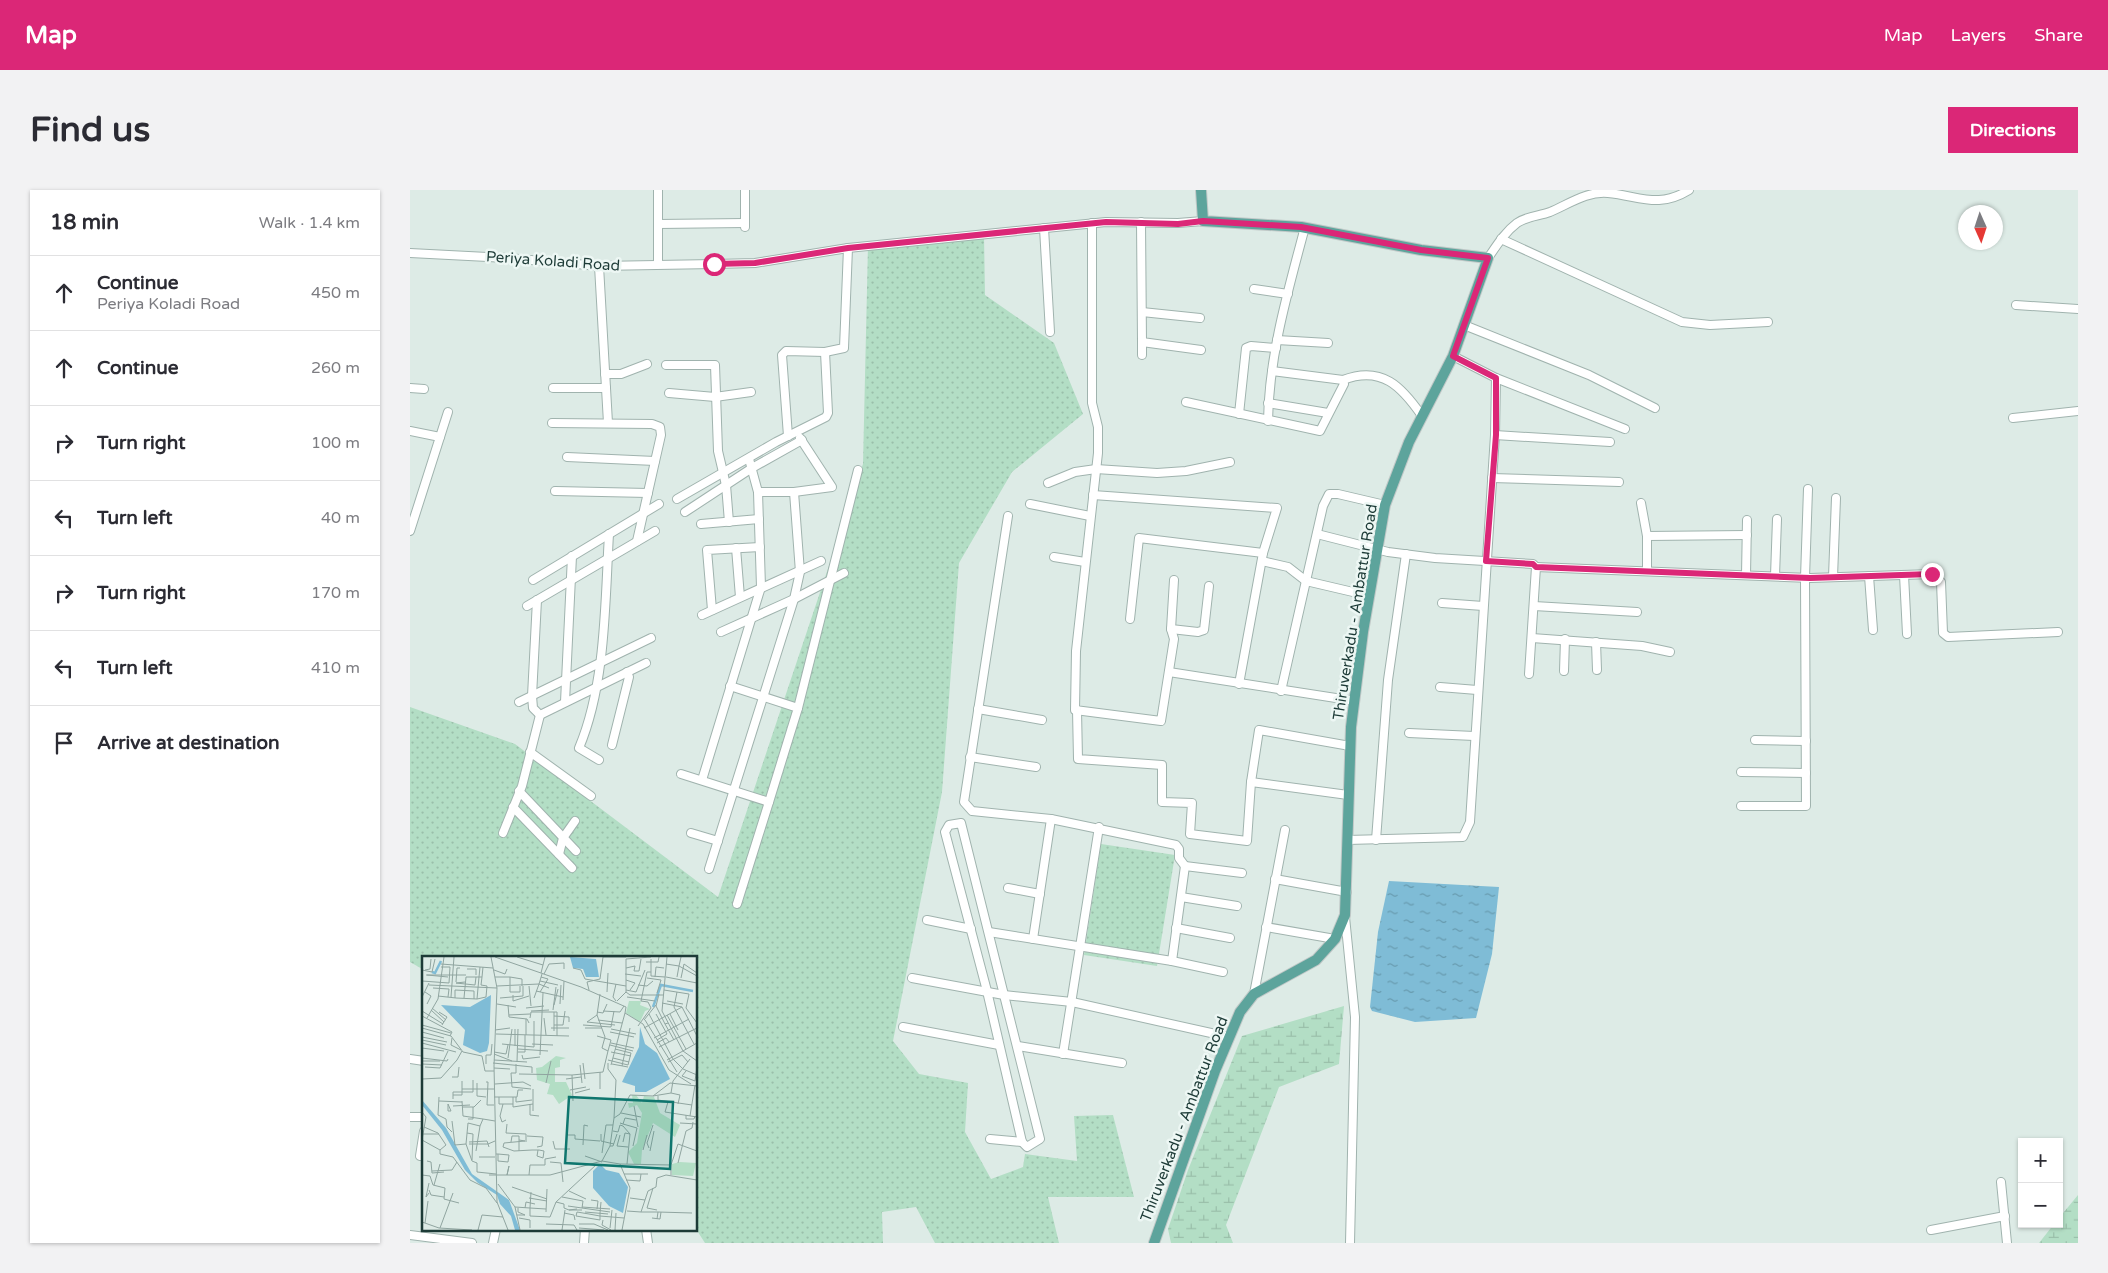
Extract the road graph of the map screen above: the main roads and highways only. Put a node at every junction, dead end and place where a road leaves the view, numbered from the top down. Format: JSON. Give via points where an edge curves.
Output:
{"nodes":[{"id":1,"x":1201,"y":190,"type":"edge"},
{"id":2,"x":1154,"y":1243,"type":"edge"}],
"edges":[{"from":1,"to":2,"type":"main road","name":"Thiruverkadu - Ambattur Road","via":[[1203,221],[1305,227],[1421,250],[1488,258],[1453,356],[1409,442],[1386,505],[1350,746],[1345,915],[1335,939],[1316,960],[1254,994],[1240,1012]]}]}
